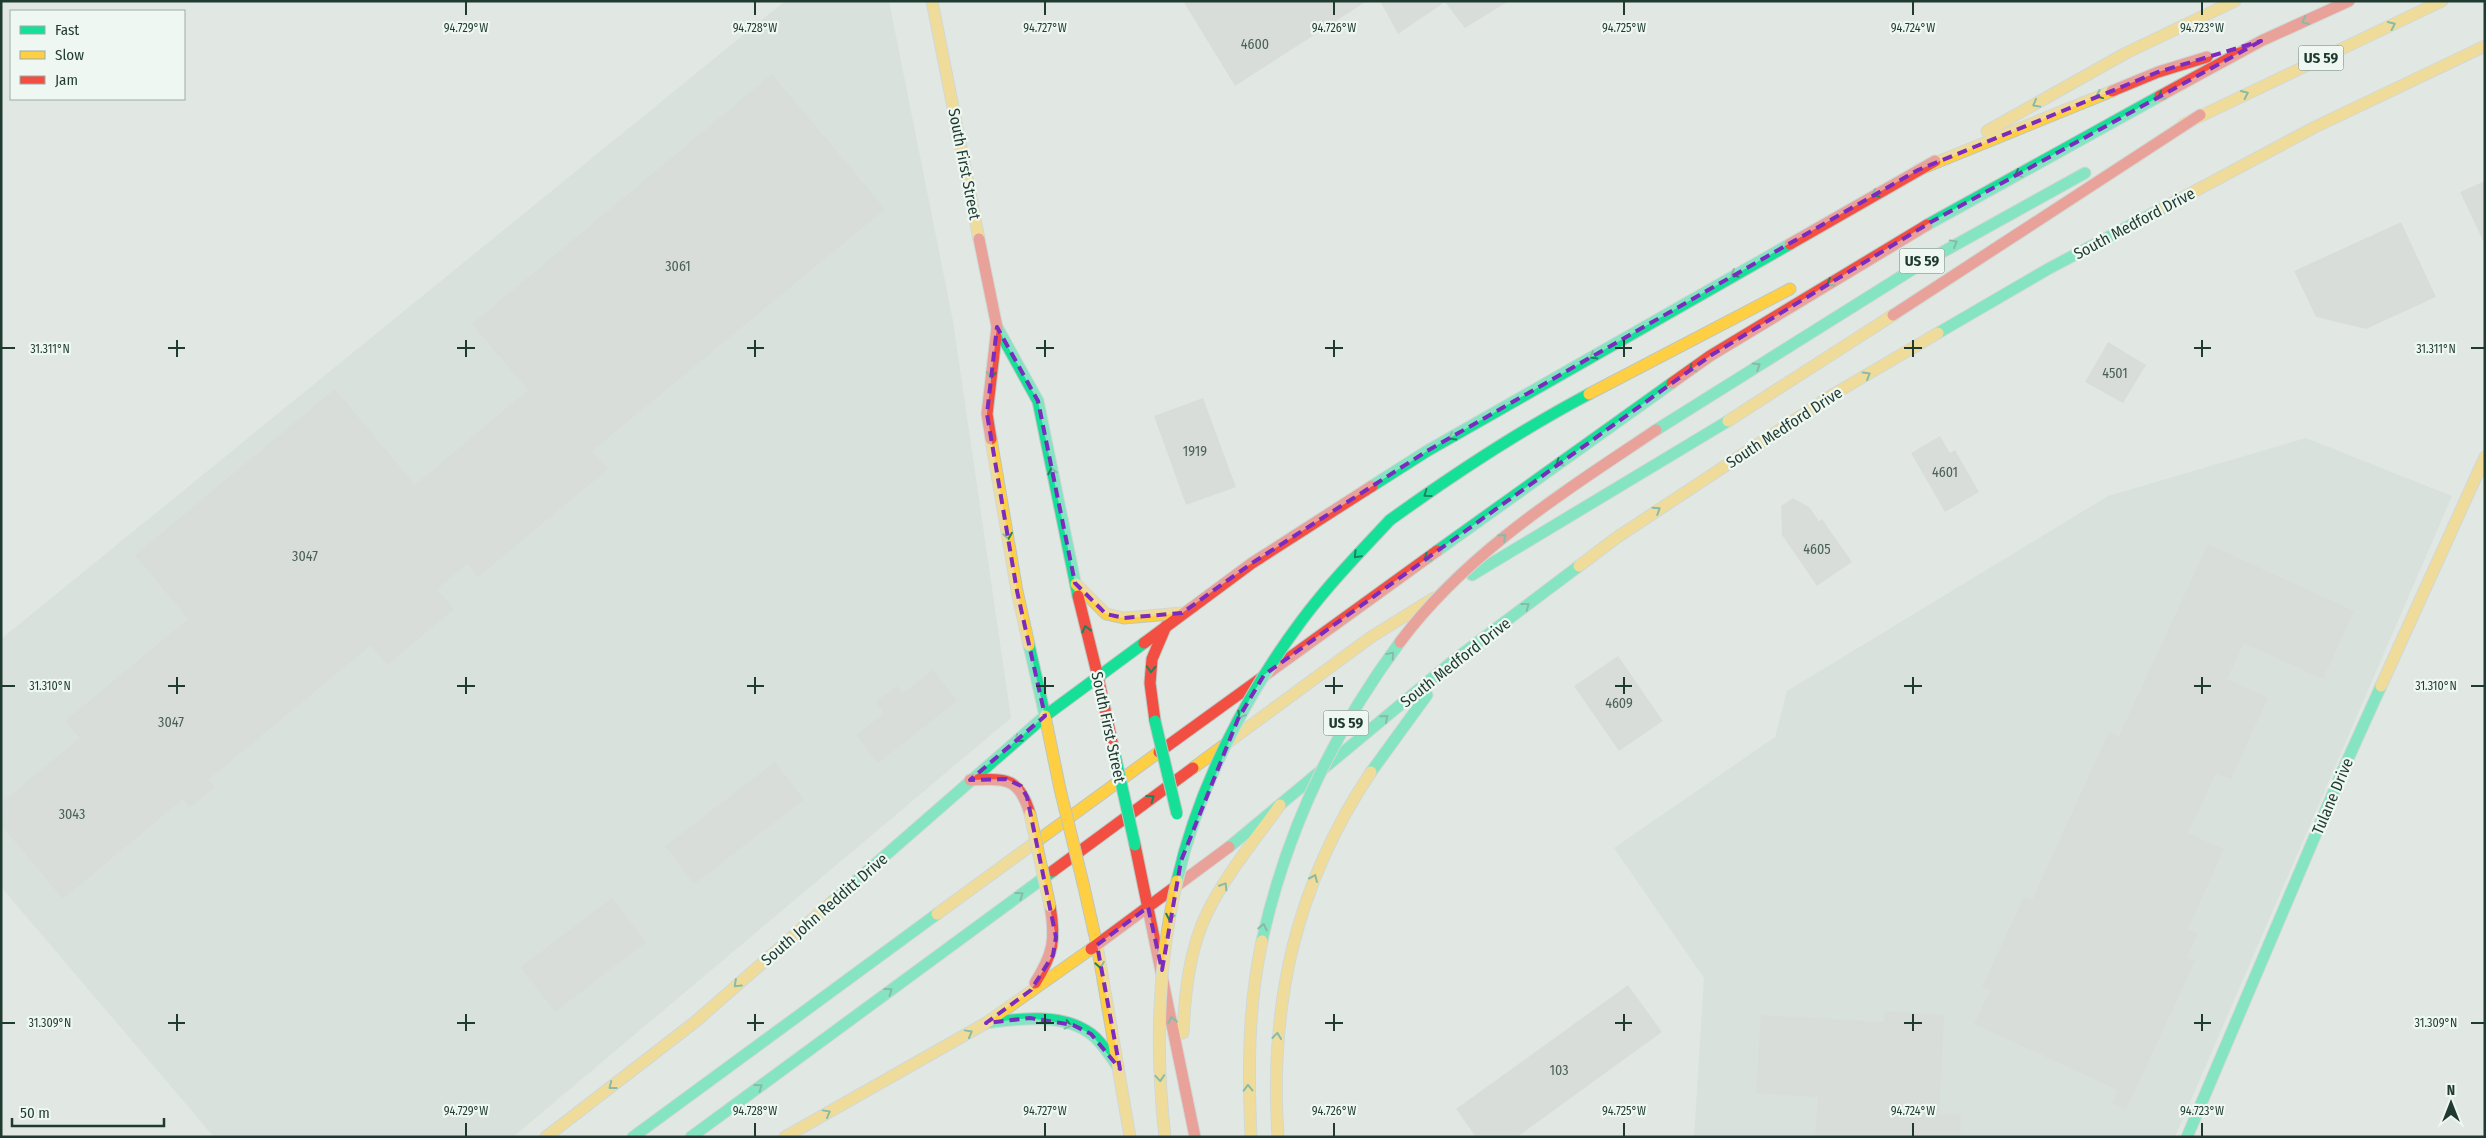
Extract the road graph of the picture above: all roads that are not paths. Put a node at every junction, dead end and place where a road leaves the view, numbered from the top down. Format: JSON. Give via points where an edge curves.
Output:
{"nodes":[{"id":1,"x":932,"y":1,"type":"edge"},
{"id":2,"x":2235,"y":1,"type":"edge"},
{"id":3,"x":2350,"y":1,"type":"edge"},
{"id":4,"x":2442,"y":1,"type":"edge"},
{"id":5,"x":2262,"y":41,"type":"junction"},
{"id":6,"x":2485,"y":46,"type":"edge"},
{"id":7,"x":2200,"y":115,"type":"junction"},
{"id":8,"x":1918,"y":170,"type":"junction"},
{"id":9,"x":1931,"y":222,"type":"junction"},
{"id":10,"x":1826,"y":272,"type":"dead end"},
{"id":11,"x":1799,"y":285,"type":"dead end"},
{"id":12,"x":996,"y":327,"type":"junction"},
{"id":13,"x":2485,"y":457,"type":"edge"},
{"id":14,"x":1075,"y":583,"type":"junction"},
{"id":15,"x":1182,"y":613,"type":"junction"},
{"id":16,"x":1167,"y":624,"type":"junction"},
{"id":17,"x":1453,"y":661,"type":"junction"},
{"id":18,"x":1098,"y":677,"type":"junction"},
{"id":19,"x":1044,"y":716,"type":"junction"},
{"id":20,"x":970,"y":780,"type":"junction"},
{"id":21,"x":1280,"y":805,"type":"junction"},
{"id":22,"x":1207,"y":852,"type":"junction"},
{"id":23,"x":1148,"y":907,"type":"junction"},
{"id":24,"x":1097,"y":946,"type":"junction"},
{"id":25,"x":1031,"y":990,"type":"junction"},
{"id":26,"x":986,"y":1023,"type":"junction"},
{"id":27,"x":1182,"y":1067,"type":"junction"},
{"id":28,"x":1120,"y":1069,"type":"junction"},
{"id":29,"x":546,"y":1137,"type":"edge"},
{"id":30,"x":633,"y":1137,"type":"edge"},
{"id":31,"x":691,"y":1137,"type":"edge"},
{"id":32,"x":785,"y":1137,"type":"edge"},
{"id":33,"x":1130,"y":1137,"type":"edge"},
{"id":34,"x":1165,"y":1137,"type":"edge"},
{"id":35,"x":1196,"y":1137,"type":"edge"},
{"id":36,"x":1251,"y":1137,"type":"edge"},
{"id":37,"x":1278,"y":1137,"type":"edge"},
{"id":38,"x":2187,"y":1137,"type":"edge"}],
"edges":[{"from":1,"to":12,"type":"main road","name":"South First Street"},
{"from":2,"to":8,"type":"main road","one_way":true,"via":[[2126,53]]},
{"from":3,"to":5,"type":"main road","number":"US 59","one_way":true},
{"from":7,"to":4,"type":"main road","number":"US 59","one_way":true},
{"from":5,"to":8,"type":"main road","one_way":true,"via":[[2158,72]]},
{"from":5,"to":9,"type":"main road","number":"US 59","one_way":true},
{"from":17,"to":6,"type":"main road","name":"South Medford Drive","one_way":true,"via":[[1626,531],[1834,394],[2072,256],[2315,127]]},
{"from":31,"to":7,"type":"main road","one_way":true,"via":[[1371,637],[1756,404]]},
{"from":36,"to":7,"type":"main road","number":"US 59","one_way":true,"bridge":true,"via":[[1247,1047],[1252,991],[1262,931],[1279,868],[1298,818],[1340,732],[1386,661],[1447,588],[1510,530],[1656,430],[1921,262],[2034,198]]},
{"from":8,"to":15,"type":"main road","one_way":true,"via":[[1427,451],[1252,563]]},
{"from":9,"to":10,"type":"main road","number":"US 59"},
{"from":9,"to":30,"type":"main road","one_way":true,"via":[[1710,356],[1362,604]]},
{"from":11,"to":34,"type":"main road","one_way":true,"bridge":true,"via":[[1539,420],[1452,476],[1390,520],[1339,575],[1292,634],[1238,719],[1181,861],[1162,959],[1158,1045]]},
{"from":14,"to":12,"type":"main road","name":"South First Street","one_way":true,"via":[[1038,401]]},
{"from":12,"to":19,"type":"main road","name":"South First Street","one_way":true,"via":[[987,414],[1017,591]]},
{"from":13,"to":38,"type":"main road","name":"Tulane Drive","via":[[2343,770]]},
{"from":14,"to":15,"type":"main road","via":[[1106,614],[1124,618]]},
{"from":18,"to":14,"type":"main road","name":"South First Street","one_way":true},
{"from":15,"to":16,"type":"main road"},
{"from":16,"to":18,"type":"main road"},
{"from":16,"to":22,"type":"main road","one_way":true,"bridge":true,"via":[[1152,659],[1150,683],[1155,721],[1183,831]]},
{"from":21,"to":17,"type":"main road","name":"South Medford Drive","one_way":true},
{"from":37,"to":17,"type":"main road","one_way":true,"via":[[1276,1040],[1286,970],[1306,897],[1339,824],[1390,745]]},
{"from":18,"to":19,"type":"main road","name":"South John Redditt Drive"},
{"from":18,"to":23,"type":"main road","name":"South First Street","bridge":true},
{"from":19,"to":20,"type":"main road","name":"South John Redditt Drive","one_way":true},
{"from":19,"to":24,"type":"main road","name":"South First Street","bridge":true},
{"from":20,"to":25,"type":"main road","bridge":true,"via":[[1006,779],[1021,786],[1027,797],[1056,937],[1053,955]]},
{"from":20,"to":29,"type":"main road","name":"South John Redditt Drive","one_way":true,"via":[[695,1022]]},
{"from":21,"to":22,"type":"main road","name":"South Medford Drive","via":[[1243,836]]},
{"from":27,"to":21,"type":"main road","one_way":true,"via":[[1184,1012],[1195,946],[1207,913]]},
{"from":22,"to":23,"type":"main road","name":"South Medford Drive"},
{"from":23,"to":24,"type":"main road"},
{"from":27,"to":23,"type":"main road","name":"South First Street","one_way":true},
{"from":24,"to":25,"type":"main road"},
{"from":24,"to":28,"type":"main road","name":"South First Street","one_way":true},
{"from":25,"to":26,"type":"main road"},
{"from":26,"to":28,"type":"main road","one_way":true,"via":[[1030,1018],[1073,1025],[1091,1034]]},
{"from":32,"to":26,"type":"main road","one_way":true},
{"from":27,"to":35,"type":"main road","name":"South First Street"},
{"from":28,"to":33,"type":"main road","name":"South First Street"}]}
